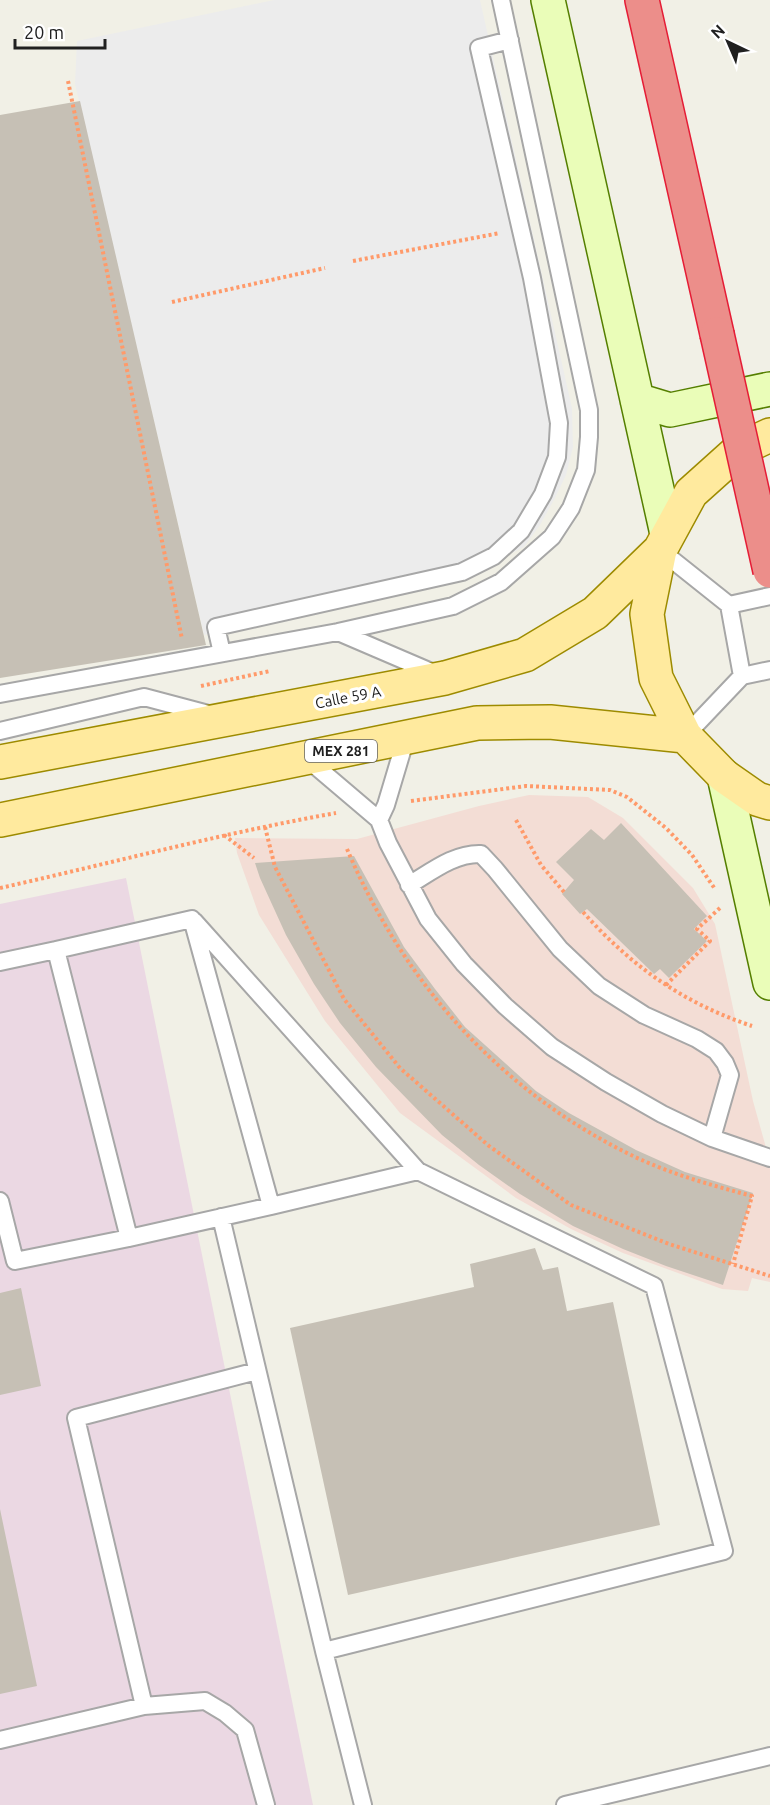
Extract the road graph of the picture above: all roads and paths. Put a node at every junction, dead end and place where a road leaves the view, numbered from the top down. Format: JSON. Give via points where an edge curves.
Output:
{"nodes":[{"id":1,"x":501,"y":0,"type":"edge"},
{"id":2,"x":548,"y":0,"type":"edge"},
{"id":3,"x":642,"y":0,"type":"edge"},
{"id":4,"x":510,"y":40,"type":"junction"},
{"id":5,"x":68,"y":81,"type":"dead end"},
{"id":6,"x":501,"y":233,"type":"dead end"},
{"id":7,"x":353,"y":261,"type":"dead end"},
{"id":8,"x":325,"y":268,"type":"dead end"},
{"id":9,"x":172,"y":302,"type":"dead end"},
{"id":10,"x":770,"y":390,"type":"edge"},
{"id":11,"x":637,"y":400,"type":"junction"},
{"id":12,"x":770,"y":435,"type":"edge"},
{"id":13,"x":663,"y":542,"type":"junction"},
{"id":14,"x":770,"y":571,"type":"edge"},
{"id":15,"x":770,"y":596,"type":"edge"},
{"id":16,"x":729,"y":605,"type":"junction"},
{"id":17,"x":338,"y":632,"type":"junction"},
{"id":18,"x":184,"y":649,"type":"dead end"},
{"id":19,"x":222,"y":653,"type":"junction"},
{"id":20,"x":770,"y":670,"type":"edge"},
{"id":21,"x":742,"y":676,"type":"junction"},
{"id":22,"x":446,"y":678,"type":"junction"},
{"id":23,"x":0,"y":694,"type":"edge"},
{"id":24,"x":227,"y":719,"type":"junction"},
{"id":25,"x":0,"y":731,"type":"edge"},
{"id":26,"x":684,"y":736,"type":"junction"},
{"id":27,"x":406,"y":738,"type":"junction"},
{"id":28,"x":306,"y":758,"type":"junction"},
{"id":29,"x":0,"y":762,"type":"edge"},
{"id":30,"x":723,"y":776,"type":"junction"},
{"id":31,"x":424,"y":798,"type":"dead end"},
{"id":32,"x":770,"y":803,"type":"edge"},
{"id":33,"x":333,"y":814,"type":"dead end"},
{"id":34,"x":0,"y":820,"type":"edge"},
{"id":35,"x":379,"y":820,"type":"junction"},
{"id":36,"x":516,"y":820,"type":"dead end"},
{"id":37,"x":265,"y":826,"type":"junction"},
{"id":38,"x":224,"y":836,"type":"junction"},
{"id":39,"x":346,"y":849,"type":"dead end"},
{"id":40,"x":254,"y":858,"type":"dead end"},
{"id":41,"x":409,"y":885,"type":"junction"},
{"id":42,"x":746,"y":885,"type":"edge"},
{"id":43,"x":0,"y":888,"type":"edge"},
{"id":44,"x":564,"y":892,"type":"dead end"},
{"id":45,"x":720,"y":908,"type":"dead end"},
{"id":46,"x":583,"y":912,"type":"dead end"},
{"id":47,"x":192,"y":919,"type":"junction"},
{"id":48,"x":56,"y":950,"type":"junction"},
{"id":49,"x":0,"y":962,"type":"edge"},
{"id":50,"x":770,"y":982,"type":"edge"},
{"id":51,"x":666,"y":985,"type":"junction"},
{"id":52,"x":752,"y":1026,"type":"dead end"},
{"id":53,"x":712,"y":1138,"type":"junction"},
{"id":54,"x":770,"y":1158,"type":"edge"},
{"id":55,"x":418,"y":1171,"type":"junction"},
{"id":56,"x":0,"y":1202,"type":"edge"},
{"id":57,"x":271,"y":1206,"type":"junction"},
{"id":58,"x":221,"y":1217,"type":"junction"},
{"id":59,"x":129,"y":1238,"type":"junction"},
{"id":60,"x":733,"y":1264,"type":"junction"},
{"id":61,"x":770,"y":1276,"type":"edge"},
{"id":62,"x":257,"y":1371,"type":"junction"},
{"id":63,"x":324,"y":1651,"type":"junction"},
{"id":64,"x":144,"y":1706,"type":"junction"},
{"id":65,"x":0,"y":1740,"type":"edge"},
{"id":66,"x":770,"y":1756,"type":"edge"},
{"id":67,"x":266,"y":1805,"type":"edge"},
{"id":68,"x":363,"y":1805,"type":"edge"},
{"id":69,"x":565,"y":1805,"type":"edge"}],
"edges":[{"from":1,"to":4,"type":"lane"},
{"from":2,"to":11,"type":"main road"},
{"from":3,"to":14,"type":"highway","bridge":true},
{"from":4,"to":17,"type":"lane","via":[[589,410],[586,470],[571,508],[552,537],[501,582],[453,606]]},
{"from":4,"to":19,"type":"lane","via":[[478,48],[532,278],[559,423],[557,457],[543,494],[521,531],[494,556],[462,572],[216,627]]},
{"from":5,"to":18,"type":"path"},
{"from":6,"to":7,"type":"path"},
{"from":8,"to":9,"type":"path"},
{"from":10,"to":11,"type":"main road","via":[[670,410]]},
{"from":11,"to":13,"type":"main road"},
{"from":12,"to":13,"type":"main road","via":[[740,449],[691,493]]},
{"from":13,"to":16,"type":"lane"},
{"from":13,"to":22,"type":"main road","name":"Calle 59 A","via":[[595,613],[525,655]]},
{"from":13,"to":26,"type":"main road","via":[[647,614],[656,678]]},
{"from":15,"to":16,"type":"lane"},
{"from":16,"to":21,"type":"lane"},
{"from":17,"to":19,"type":"lane"},
{"from":17,"to":22,"type":"lane"},
{"from":19,"to":23,"type":"lane"},
{"from":20,"to":21,"type":"lane"},
{"from":21,"to":26,"type":"lane"},
{"from":22,"to":24,"type":"main road","name":"Calle 59 A"},
{"from":24,"to":25,"type":"lane","via":[[144,697]]},
{"from":24,"to":29,"type":"main road","name":"Calle 59 A"},
{"from":26,"to":27,"type":"main road","number":"MEX 281","via":[[550,722],[477,723]]},
{"from":26,"to":30,"type":"main road"},
{"from":27,"to":28,"type":"main road","number":"MEX 281"},
{"from":27,"to":35,"type":"lane"},
{"from":28,"to":34,"type":"main road","number":"MEX 281"},
{"from":28,"to":35,"type":"lane"},
{"from":30,"to":32,"type":"main road","via":[[757,799]]},
{"from":30,"to":42,"type":"main road"},
{"from":31,"to":42,"type":"path","via":[[526,786],[610,790],[627,797],[692,855]]},
{"from":33,"to":37,"type":"path"},
{"from":35,"to":41,"type":"lane"},
{"from":36,"to":44,"type":"path","via":[[541,865]]},
{"from":37,"to":38,"type":"path"},
{"from":37,"to":60,"type":"path","via":[[275,867],[344,999],[400,1068],[489,1146],[571,1205],[669,1244]]},
{"from":38,"to":40,"type":"path"},
{"from":38,"to":43,"type":"path"},
{"from":39,"to":60,"type":"path","via":[[402,953],[442,1009],[480,1048],[555,1110],[604,1141],[657,1166],[752,1196]]},
{"from":41,"to":53,"type":"lane","via":[[428,919],[464,964],[552,1047],[662,1114]]},
{"from":41,"to":53,"type":"lane","via":[[468,853],[481,854],[560,949],[599,986],[644,1015],[716,1051],[730,1075]]},
{"from":42,"to":50,"type":"main road"},
{"from":45,"to":51,"type":"path","via":[[698,929],[710,941]]},
{"from":46,"to":51,"type":"path","via":[[626,956]]},
{"from":47,"to":48,"type":"lane"},
{"from":47,"to":55,"type":"lane"},
{"from":47,"to":57,"type":"lane"},
{"from":48,"to":49,"type":"lane"},
{"from":48,"to":59,"type":"lane"},
{"from":51,"to":52,"type":"path"},
{"from":53,"to":54,"type":"lane"},
{"from":55,"to":57,"type":"lane"},
{"from":55,"to":63,"type":"lane","via":[[654,1286],[724,1551]]},
{"from":56,"to":59,"type":"lane","via":[[15,1261]]},
{"from":57,"to":58,"type":"lane"},
{"from":58,"to":59,"type":"lane"},
{"from":58,"to":62,"type":"lane"},
{"from":60,"to":61,"type":"path"},
{"from":62,"to":63,"type":"lane"},
{"from":62,"to":64,"type":"lane","via":[[76,1418]]},
{"from":63,"to":68,"type":"lane"},
{"from":64,"to":65,"type":"lane"},
{"from":64,"to":67,"type":"lane","via":[[205,1701],[225,1713],[244,1730]]},
{"from":66,"to":69,"type":"lane"}]}
